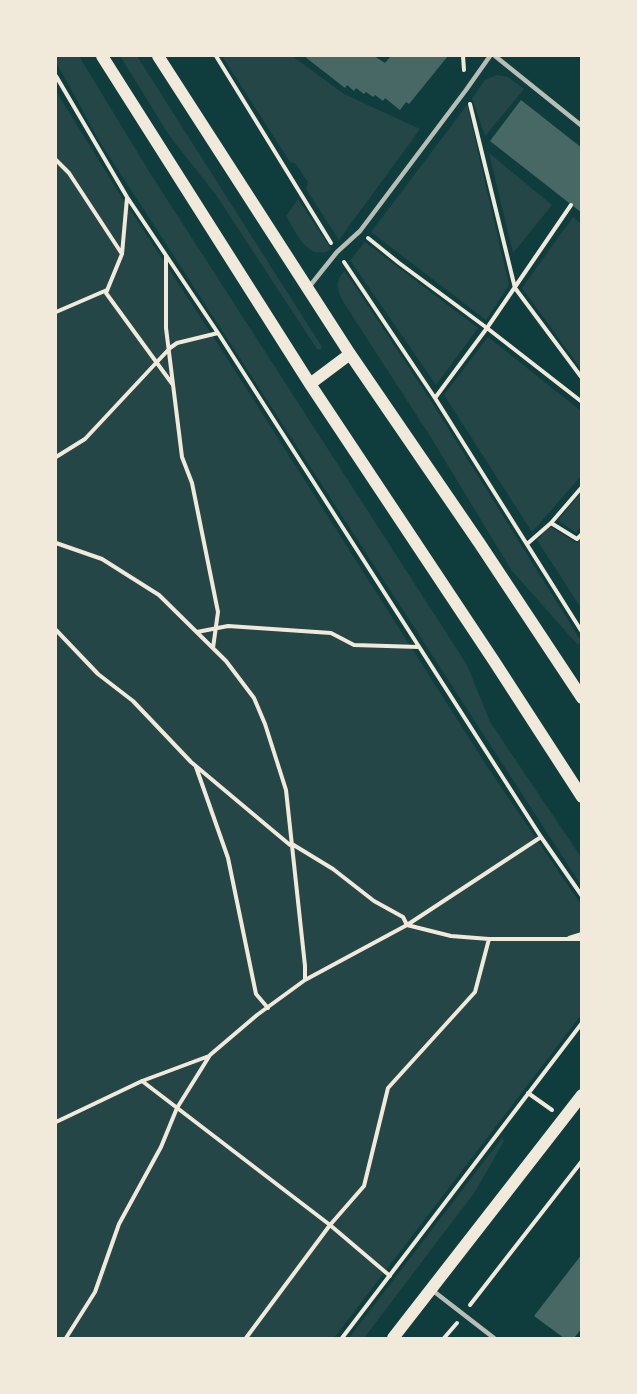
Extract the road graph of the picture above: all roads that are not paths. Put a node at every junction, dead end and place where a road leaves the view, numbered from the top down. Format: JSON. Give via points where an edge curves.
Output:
{"nodes":[{"id":1,"x":102,"y":56,"type":"edge"},
{"id":2,"x":158,"y":56,"type":"edge"},
{"id":3,"x":490,"y":56,"type":"edge"},
{"id":4,"x":495,"y":56,"type":"edge"},
{"id":5,"x":582,"y":126,"type":"edge"},
{"id":6,"x":307,"y":289,"type":"junction"},
{"id":7,"x":350,"y":354,"type":"junction"},
{"id":8,"x":310,"y":384,"type":"junction"},
{"id":9,"x":582,"y":698,"type":"edge"},
{"id":10,"x":582,"y":797,"type":"edge"},
{"id":11,"x":582,"y":1095,"type":"edge"},
{"id":12,"x":430,"y":1289,"type":"junction"},
{"id":13,"x":393,"y":1338,"type":"edge"},
{"id":14,"x":494,"y":1338,"type":"edge"}],
"edges":[{"from":1,"to":8,"type":"main road"},
{"from":2,"to":6,"type":"main road"},
{"from":3,"to":6,"type":"lane","via":[[360,231]]},
{"from":4,"to":5,"type":"lane"},
{"from":6,"to":7,"type":"main road"},
{"from":7,"to":8,"type":"main road"},
{"from":7,"to":9,"type":"main road"},
{"from":8,"to":10,"type":"main road"},
{"from":11,"to":12,"type":"main road"},
{"from":12,"to":13,"type":"main road"},
{"from":12,"to":14,"type":"lane"}]}
